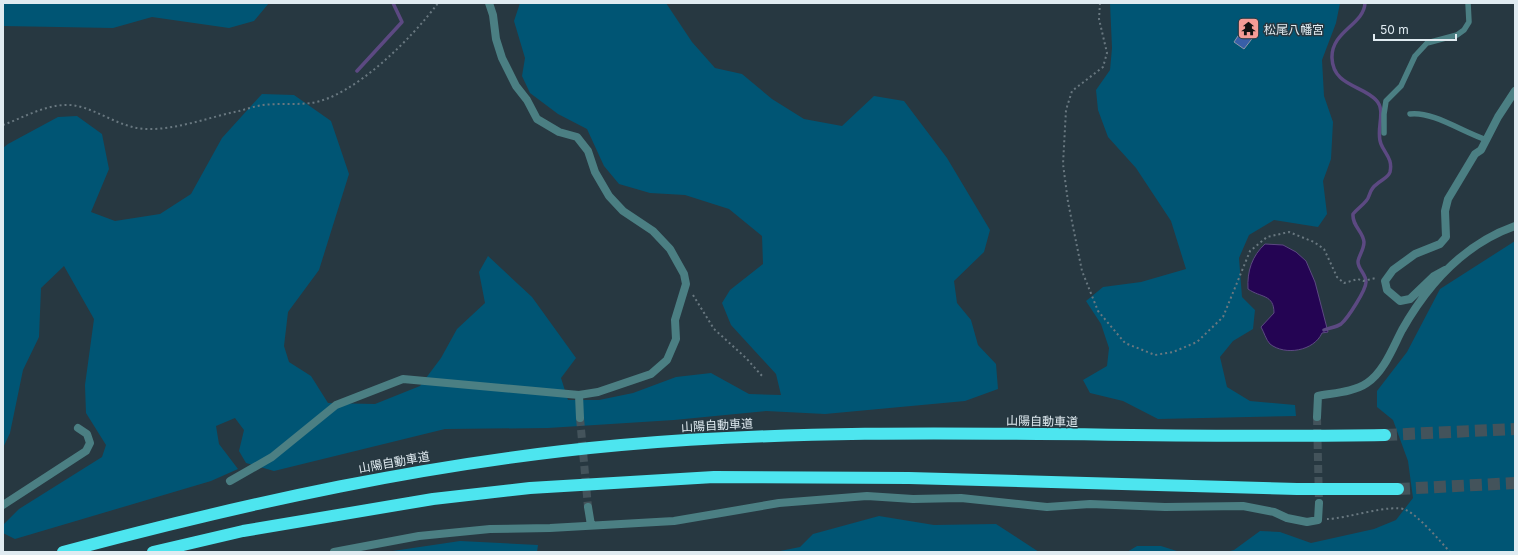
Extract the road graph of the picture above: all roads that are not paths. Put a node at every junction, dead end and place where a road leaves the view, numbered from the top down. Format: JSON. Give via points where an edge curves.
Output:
{"nodes":[{"id":1,"x":489,"y":3,"type":"edge"},
{"id":2,"x":1468,"y":3,"type":"edge"},
{"id":3,"x":1515,"y":91,"type":"edge"},
{"id":4,"x":1410,"y":114,"type":"dead end"},
{"id":5,"x":1384,"y":133,"type":"dead end"},
{"id":6,"x":1487,"y":140,"type":"junction"},
{"id":7,"x":1515,"y":226,"type":"edge"},
{"id":8,"x":1445,"y":270,"type":"junction"},
{"id":9,"x":579,"y":395,"type":"junction"},
{"id":10,"x":1317,"y":417,"type":"tunnel mouth"},
{"id":11,"x":580,"y":418,"type":"tunnel mouth"},
{"id":12,"x":78,"y":428,"type":"dead end"},
{"id":13,"x":1385,"y":435,"type":"tunnel mouth"},
{"id":14,"x":230,"y":481,"type":"dead end"},
{"id":15,"x":1398,"y":489,"type":"tunnel mouth"},
{"id":16,"x":1319,"y":503,"type":"tunnel mouth"},
{"id":17,"x":3,"y":504,"type":"edge"},
{"id":18,"x":588,"y":507,"type":"tunnel mouth"},
{"id":19,"x":590,"y":525,"type":"junction"},
{"id":20,"x":63,"y":552,"type":"edge"},
{"id":21,"x":153,"y":552,"type":"edge"},
{"id":22,"x":334,"y":552,"type":"edge"}],
"edges":[{"from":1,"to":9,"type":"street","via":[[502,58],[537,119],[560,132],[577,137],[588,151],[595,172],[609,196],[623,211],[653,231],[670,249],[684,274],[686,284],[674,320],[676,339],[667,360],[652,374],[598,392]]},
{"from":2,"to":5,"type":"lane","via":[[1469,22],[1464,30],[1457,35],[1426,42],[1415,56],[1401,86],[1386,101]]},
{"from":3,"to":6,"type":"street"},
{"from":4,"to":6,"type":"lane","via":[[1426,114]]},
{"from":6,"to":8,"type":"street","via":[[1482,150],[1475,154],[1448,199],[1445,211],[1446,237],[1440,244],[1415,254],[1393,270],[1385,281],[1387,290],[1400,301],[1410,299],[1434,276]]},
{"from":7,"to":8,"type":"street","via":[[1488,237],[1466,251]]},
{"from":8,"to":10,"type":"street","via":[[1410,317],[1382,368],[1368,383],[1357,388],[1318,396]]},
{"from":9,"to":11,"type":"street"},
{"from":9,"to":14,"type":"street","via":[[403,379],[336,405],[272,457]]},
{"from":12,"to":17,"type":"street","via":[[87,434],[90,443],[86,452]]},
{"from":13,"to":20,"type":"highway","name":"山陽自動車道","via":[[1291,437],[895,433],[795,435],[620,445],[428,470],[331,488],[220,512]]},
{"from":15,"to":21,"type":"highway","via":[[1297,490],[893,477],[714,477],[530,488],[433,499],[242,532]]},
{"from":16,"to":19,"type":"street","via":[[1318,520],[1307,522],[1243,506],[1090,504],[1047,507],[961,498],[913,499],[867,496],[779,503],[674,521]]},
{"from":18,"to":19,"type":"street"},
{"from":19,"to":22,"type":"street","via":[[490,529],[419,536]]}]}
